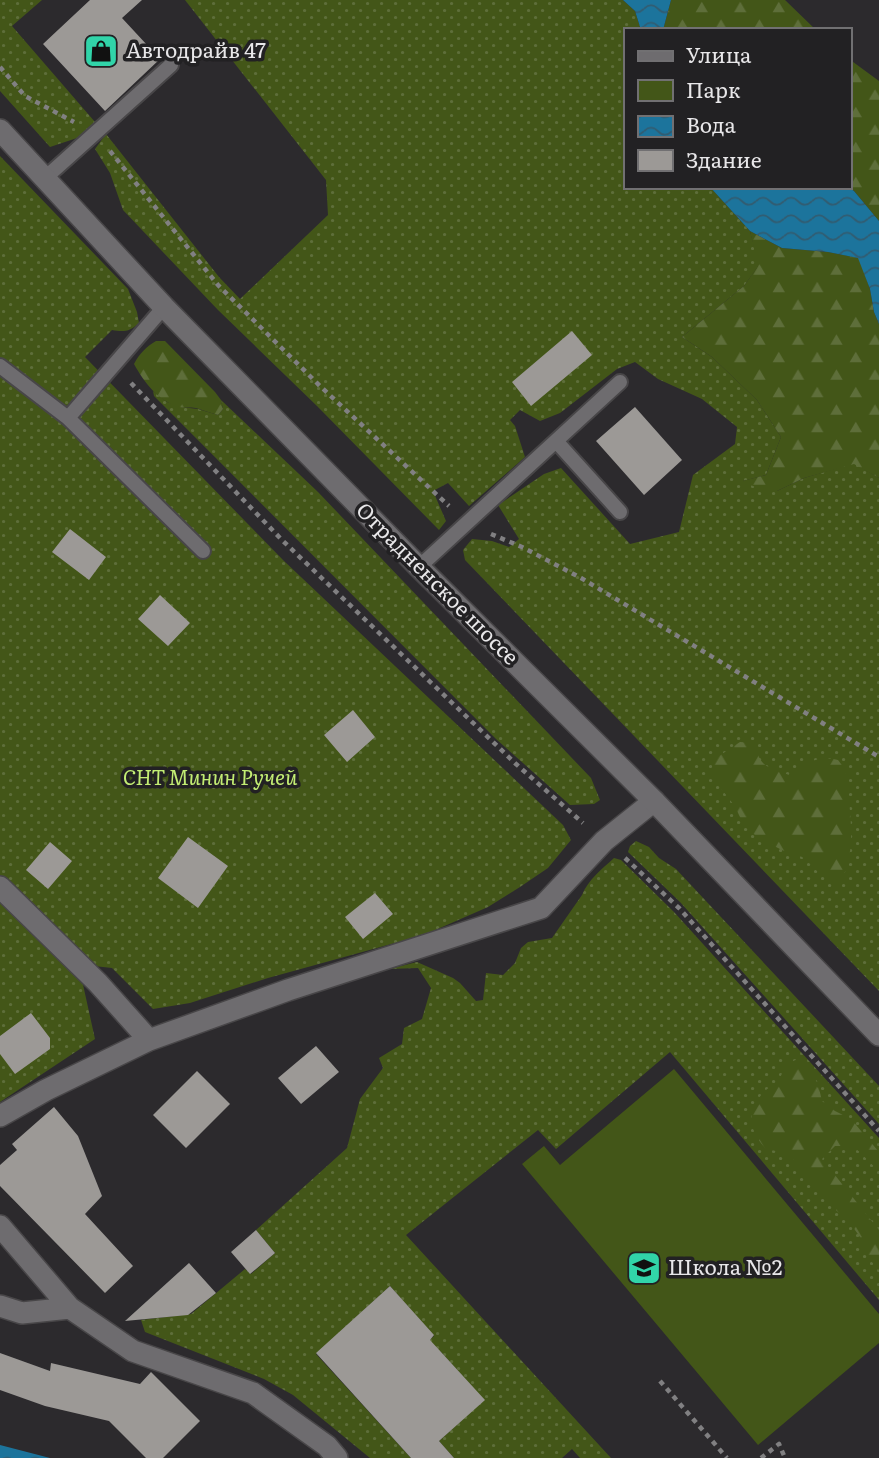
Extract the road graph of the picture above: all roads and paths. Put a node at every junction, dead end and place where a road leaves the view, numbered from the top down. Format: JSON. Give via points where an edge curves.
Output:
{"nodes":[{"id":1,"x":171,"y":65,"type":"dead end"},
{"id":2,"x":0,"y":67,"type":"edge"},
{"id":3,"x":0,"y":130,"type":"edge"},
{"id":4,"x":95,"y":133,"type":"junction"},
{"id":5,"x":44,"y":179,"type":"junction"},
{"id":6,"x":164,"y":307,"type":"junction"},
{"id":7,"x":0,"y":366,"type":"edge"},
{"id":8,"x":114,"y":366,"type":"junction"},
{"id":9,"x":620,"y":382,"type":"dead end"},
{"id":10,"x":68,"y":418,"type":"junction"},
{"id":11,"x":556,"y":441,"type":"junction"},
{"id":12,"x":620,"y":512,"type":"dead end"},
{"id":13,"x":466,"y":523,"type":"junction"},
{"id":14,"x":203,"y":551,"type":"dead end"},
{"id":15,"x":419,"y":567,"type":"junction"},
{"id":16,"x":879,"y":757,"type":"edge"},
{"id":17,"x":654,"y":801,"type":"junction"},
{"id":18,"x":604,"y":841,"type":"junction"},
{"id":19,"x":0,"y":887,"type":"edge"},
{"id":20,"x":879,"y":1035,"type":"edge"},
{"id":21,"x":149,"y":1040,"type":"junction"},
{"id":22,"x":0,"y":1116,"type":"edge"},
{"id":23,"x":879,"y":1132,"type":"edge"},
{"id":24,"x":0,"y":1226,"type":"edge"},
{"id":25,"x":0,"y":1306,"type":"edge"},
{"id":26,"x":70,"y":1308,"type":"junction"},
{"id":27,"x":660,"y":1381,"type":"dead end"},
{"id":28,"x":337,"y":1458,"type":"edge"},
{"id":29,"x":727,"y":1458,"type":"edge"},
{"id":30,"x":761,"y":1458,"type":"edge"},
{"id":31,"x":785,"y":1458,"type":"edge"}],
"edges":[{"from":1,"to":4,"type":"lane"},
{"from":2,"to":4,"type":"path","via":[[25,96]]},
{"from":3,"to":5,"type":"street","name":"Отрадненское шоссе"},
{"from":4,"to":5,"type":"lane"},
{"from":4,"to":13,"type":"path","via":[[218,285]]},
{"from":5,"to":6,"type":"street","name":"Отрадненское шоссе"},
{"from":6,"to":8,"type":"lane"},
{"from":6,"to":15,"type":"street","name":"Отрадненское шоссе"},
{"from":7,"to":10,"type":"lane"},
{"from":8,"to":10,"type":"lane"},
{"from":8,"to":18,"type":"path","via":[[282,540],[516,764]]},
{"from":9,"to":11,"type":"lane"},
{"from":10,"to":14,"type":"lane"},
{"from":11,"to":12,"type":"lane"},
{"from":11,"to":13,"type":"lane"},
{"from":13,"to":15,"type":"lane"},
{"from":13,"to":16,"type":"path","via":[[582,579]]},
{"from":15,"to":17,"type":"street","name":"Отрадненское шоссе"},
{"from":17,"to":18,"type":"street"},
{"from":17,"to":20,"type":"street","name":"Отрадненское шоссе"},
{"from":18,"to":21,"type":"street","via":[[541,908]]},
{"from":18,"to":23,"type":"path","via":[[679,908]]},
{"from":19,"to":21,"type":"street"},
{"from":21,"to":22,"type":"street"},
{"from":24,"to":26,"type":"street"},
{"from":25,"to":26,"type":"street","via":[[22,1313]]},
{"from":26,"to":28,"type":"street","via":[[133,1351],[253,1393]]},
{"from":27,"to":29,"type":"path"},
{"from":30,"to":31,"type":"path","via":[[779,1444]]}]}
